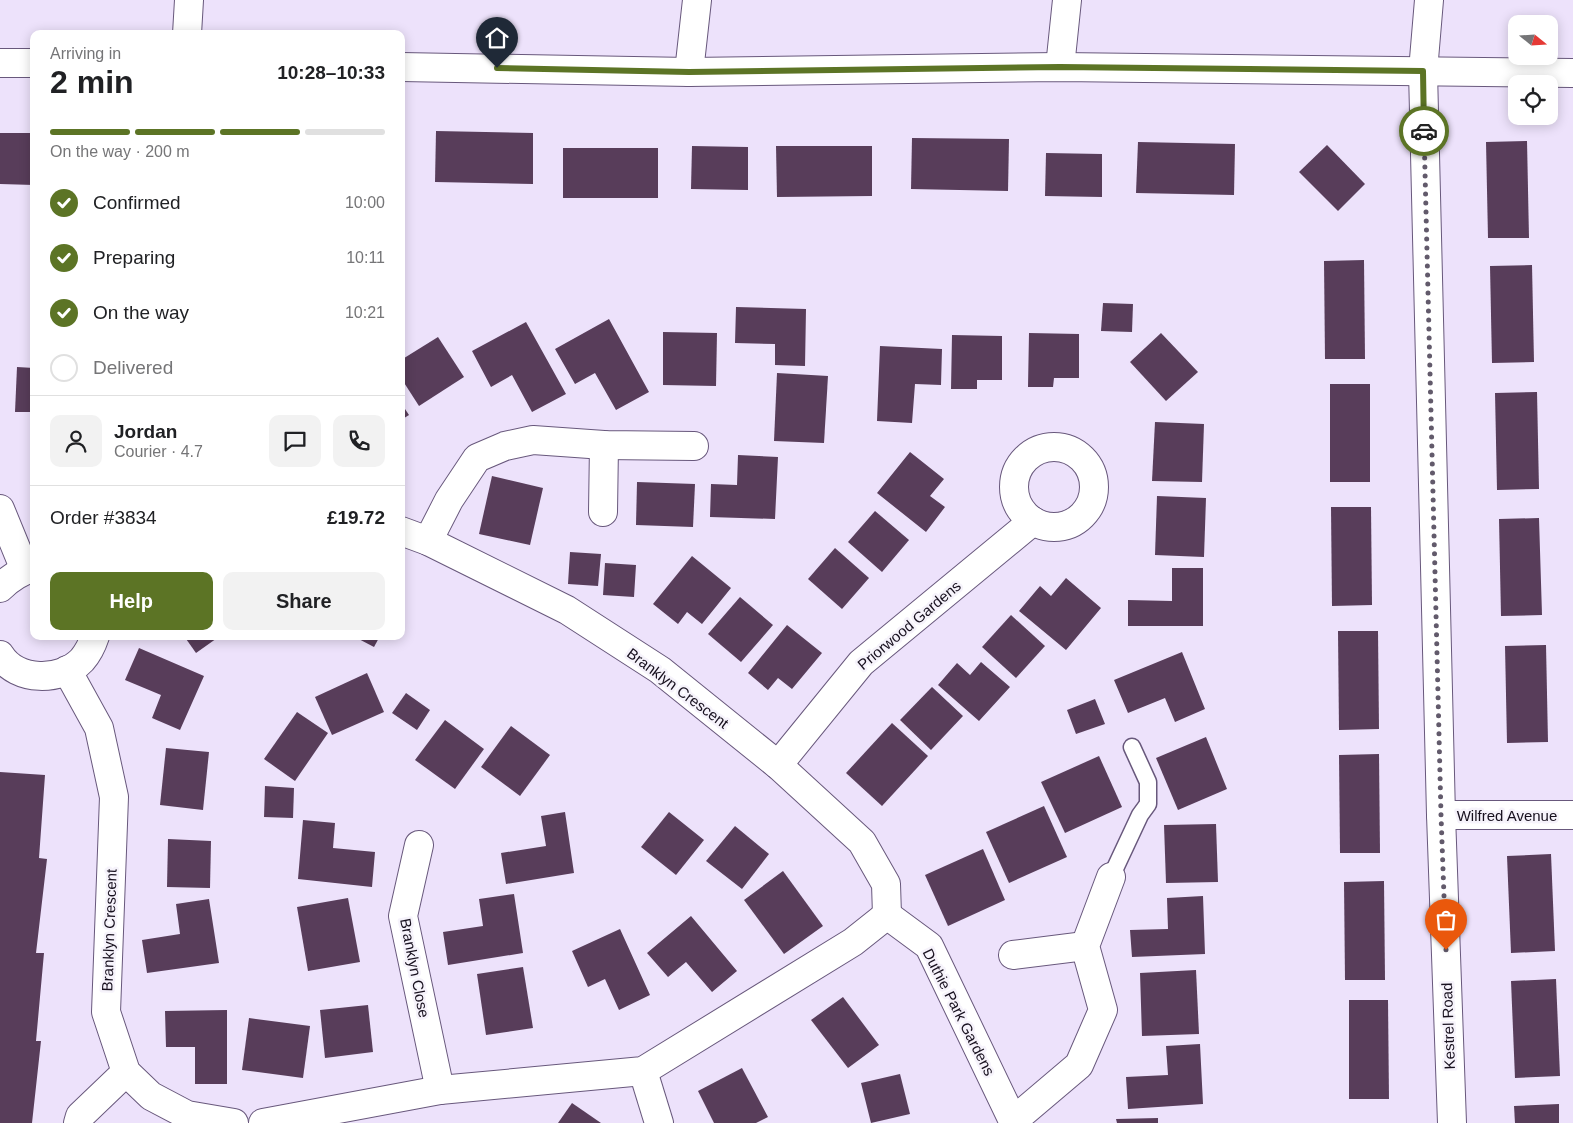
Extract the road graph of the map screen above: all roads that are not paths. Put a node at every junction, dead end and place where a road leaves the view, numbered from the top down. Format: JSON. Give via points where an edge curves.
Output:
{"nodes":[{"id":1,"x":189,"y":0,"type":"edge"},
{"id":2,"x":697,"y":0,"type":"edge"},
{"id":3,"x":1067,"y":0,"type":"edge"},
{"id":4,"x":1429,"y":0,"type":"edge"},
{"id":5,"x":187,"y":30,"type":"edge"},
{"id":6,"x":0,"y":63,"type":"edge"},
{"id":7,"x":30,"y":63,"type":"edge"},
{"id":8,"x":405,"y":67,"type":"edge"},
{"id":9,"x":1060,"y":67,"type":"junction"},
{"id":10,"x":1423,"y":71,"type":"junction"},
{"id":11,"x":689,"y":72,"type":"junction"},
{"id":12,"x":1573,"y":73,"type":"edge"},
{"id":13,"x":604,"y":445,"type":"junction"},
{"id":14,"x":694,"y":446,"type":"dead end"},
{"id":15,"x":0,"y":509,"type":"edge"},
{"id":16,"x":603,"y":512,"type":"dead end"},
{"id":17,"x":1033,"y":521,"type":"dead end"},
{"id":18,"x":405,"y":533,"type":"edge"},
{"id":19,"x":428,"y":542,"type":"junction"},
{"id":20,"x":29,"y":569,"type":"edge"},
{"id":21,"x":0,"y":588,"type":"edge"},
{"id":22,"x":94,"y":640,"type":"edge"},
{"id":23,"x":1,"y":658,"type":"edge"},
{"id":24,"x":67,"y":670,"type":"junction"},
{"id":25,"x":1132,"y":747,"type":"dead end"},
{"id":26,"x":778,"y":765,"type":"junction"},
{"id":27,"x":1441,"y":815,"type":"junction"},
{"id":28,"x":1573,"y":815,"type":"edge"},
{"id":29,"x":419,"y":845,"type":"dead end"},
{"id":30,"x":1111,"y":877,"type":"joint"},
{"id":31,"x":887,"y":915,"type":"junction"},
{"id":32,"x":1085,"y":946,"type":"junction"},
{"id":33,"x":1013,"y":955,"type":"dead end"},
{"id":34,"x":642,"y":1071,"type":"junction"},
{"id":35,"x":126,"y":1072,"type":"junction"},
{"id":36,"x":440,"y":1090,"type":"junction"},
{"id":37,"x":1014,"y":1122,"type":"edge"},
{"id":38,"x":78,"y":1123,"type":"edge"},
{"id":39,"x":234,"y":1123,"type":"edge"},
{"id":40,"x":263,"y":1123,"type":"edge"},
{"id":41,"x":659,"y":1123,"type":"edge"},
{"id":42,"x":1452,"y":1123,"type":"edge"}],
"edges":[{"from":1,"to":5,"type":"street"},
{"from":2,"to":11,"type":"street"},
{"from":3,"to":9,"type":"street"},
{"from":4,"to":10,"type":"street","name":"Kestrel Road"},
{"from":6,"to":7,"type":"street"},
{"from":8,"to":11,"type":"street"},
{"from":9,"to":10,"type":"street"},
{"from":9,"to":11,"type":"street"},
{"from":10,"to":12,"type":"street"},
{"from":10,"to":27,"type":"street","name":"Kestrel Road"},
{"from":13,"to":14,"type":"street"},
{"from":13,"to":16,"type":"street"},
{"from":13,"to":19,"type":"street","via":[[533,440],[505,446],[477,458],[449,500]]},
{"from":15,"to":20,"type":"street"},
{"from":17,"to":26,"type":"street","name":"Priorwood Gardens","via":[[861,663]]},
{"from":18,"to":19,"type":"street","name":"Branklyn Crescent"},
{"from":19,"to":26,"type":"street","name":"Branklyn Crescent","via":[[575,615],[660,670]]},
{"from":20,"to":21,"type":"street","via":[[9,578]]},
{"from":22,"to":24,"type":"street","via":[[82,660]]},
{"from":23,"to":24,"type":"street","via":[[16,670],[33,676],[50,676]]},
{"from":24,"to":35,"type":"street","name":"Branklyn Crescent","via":[[98,728],[114,798],[106,1012]]},
{"from":25,"to":30,"type":"lane","via":[[1148,782],[1148,804]]},
{"from":26,"to":31,"type":"street","name":"Branklyn Crescent","via":[[862,842],[886,884]]},
{"from":27,"to":28,"type":"street","name":"Wilfred Avenue"},
{"from":27,"to":42,"type":"street","name":"Kestrel Road"},
{"from":29,"to":36,"type":"street","name":"Branklyn Close","via":[[403,916]]},
{"from":30,"to":32,"type":"street"},
{"from":31,"to":34,"type":"street","via":[[853,942]]},
{"from":31,"to":37,"type":"street","name":"Duthie Park Gardens","via":[[929,946]]},
{"from":32,"to":33,"type":"street"},
{"from":32,"to":37,"type":"street","via":[[1103,1010],[1080,1065]]},
{"from":34,"to":36,"type":"street"},
{"from":34,"to":41,"type":"street"},
{"from":35,"to":38,"type":"street","via":[[80,1116]]},
{"from":35,"to":39,"type":"street","name":"Branklyn Crescent","via":[[151,1096],[187,1115]]},
{"from":36,"to":40,"type":"street"}]}
